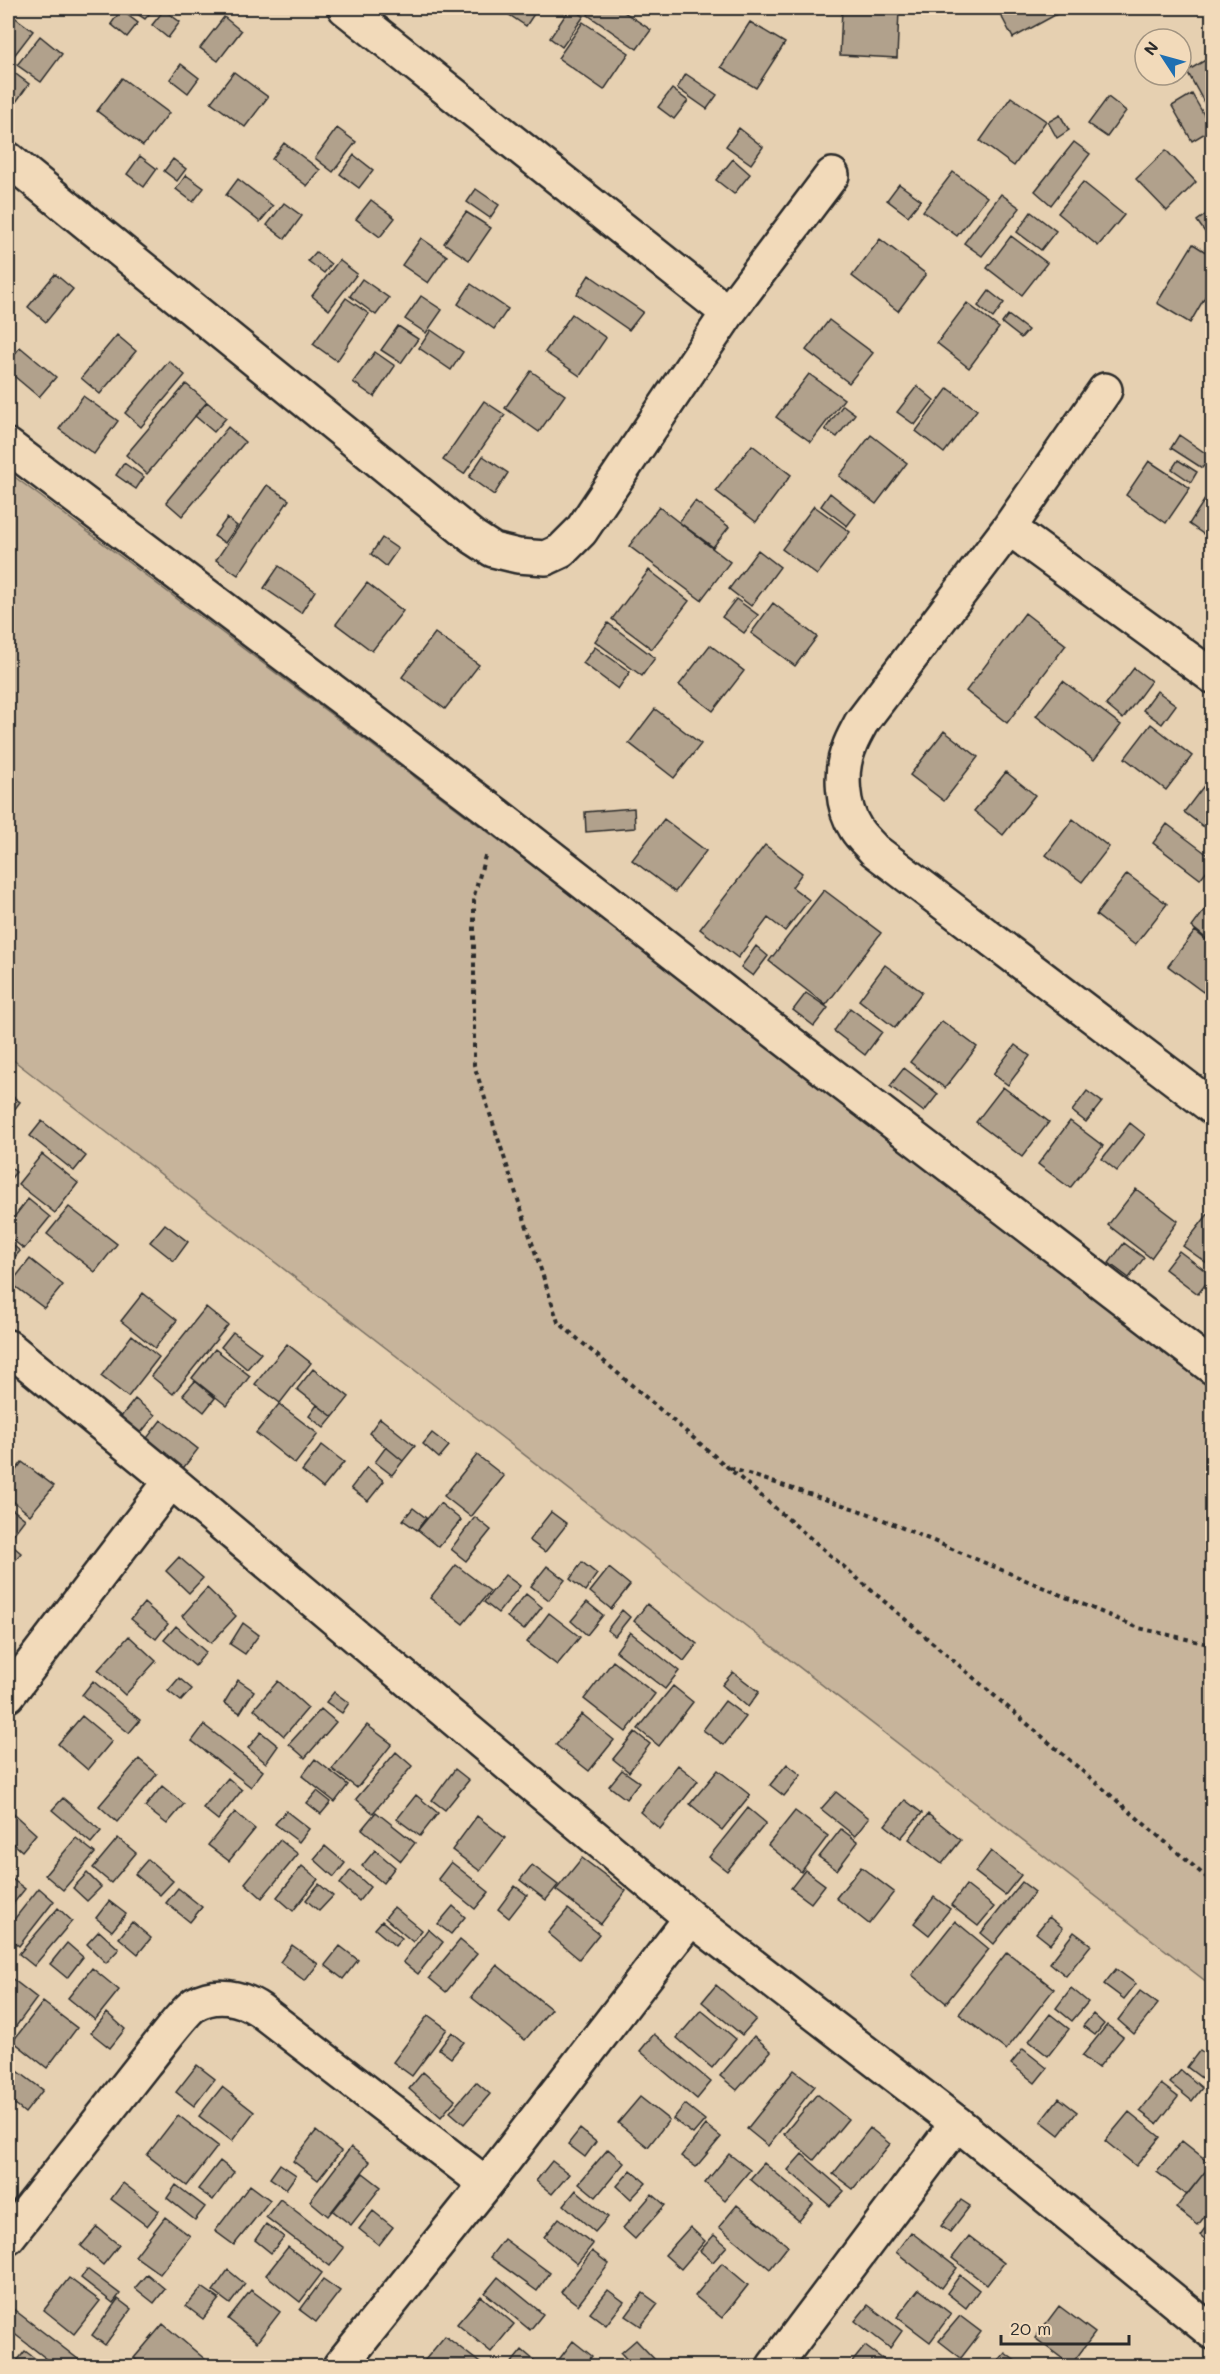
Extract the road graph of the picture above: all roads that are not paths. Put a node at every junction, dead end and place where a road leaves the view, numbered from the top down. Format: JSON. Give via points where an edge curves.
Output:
{"nodes":[{"id":1,"x":345,"y":8,"type":"edge"},
{"id":2,"x":8,"y":159,"type":"edge"},
{"id":3,"x":832,"y":175,"type":"dead end"},
{"id":4,"x":728,"y":313,"type":"junction"},
{"id":5,"x":1106,"y":390,"type":"dead end"},
{"id":6,"x":8,"y":446,"type":"edge"},
{"id":7,"x":1009,"y":528,"type":"junction"},
{"id":8,"x":1212,"y":676,"type":"edge"},
{"id":9,"x":1212,"y":1107,"type":"edge"},
{"id":10,"x":8,"y":1347,"type":"edge"},
{"id":11,"x":1212,"y":1366,"type":"edge"},
{"id":12,"x":171,"y":1481,"type":"junction"},
{"id":13,"x":8,"y":1695,"type":"edge"},
{"id":14,"x":692,"y":1918,"type":"junction"},
{"id":15,"x":957,"y":2123,"type":"junction"},
{"id":16,"x":486,"y":2184,"type":"junction"},
{"id":17,"x":8,"y":2237,"type":"edge"},
{"id":18,"x":1212,"y":2332,"type":"edge"},
{"id":19,"x":340,"y":2367,"type":"edge"},
{"id":20,"x":774,"y":2367,"type":"edge"}],
"edges":[{"from":1,"to":4,"type":"street"},
{"from":2,"to":4,"type":"street","via":[[474,537],[493,550],[518,556],[546,558],[561,551],[581,531]]},
{"from":3,"to":4,"type":"street"},
{"from":5,"to":7,"type":"street"},
{"from":6,"to":11,"type":"street","via":[[497,815]]},
{"from":7,"to":8,"type":"street"},
{"from":7,"to":9,"type":"street","via":[[861,723],[848,749],[843,772],[848,814],[874,850]]},
{"from":10,"to":12,"type":"street"},
{"from":12,"to":13,"type":"street"},
{"from":12,"to":14,"type":"street"},
{"from":14,"to":15,"type":"street"},
{"from":14,"to":16,"type":"street"},
{"from":15,"to":18,"type":"street"},
{"from":15,"to":20,"type":"street"},
{"from":16,"to":17,"type":"street","via":[[260,2010],[222,1997],[193,2006]]},
{"from":16,"to":19,"type":"street"}]}
